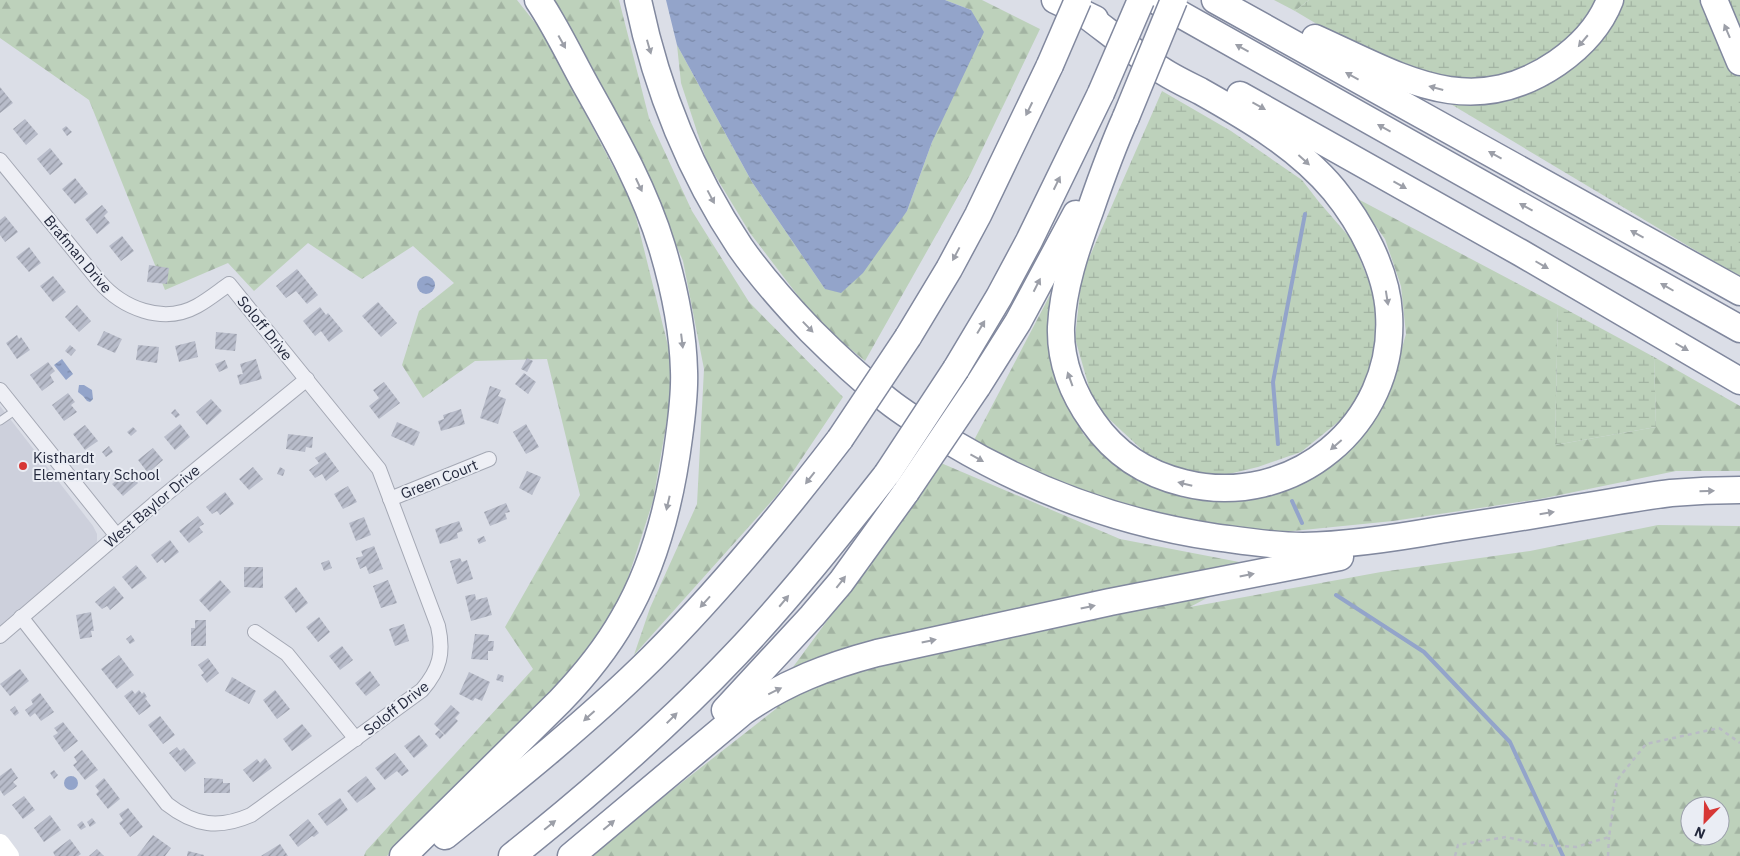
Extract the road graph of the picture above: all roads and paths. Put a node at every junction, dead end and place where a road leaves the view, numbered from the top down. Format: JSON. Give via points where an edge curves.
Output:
{"nodes":[{"id":1,"x":538,"y":0,"type":"edge"},
{"id":2,"x":638,"y":0,"type":"edge"},
{"id":3,"x":1055,"y":0,"type":"edge"},
{"id":4,"x":1141,"y":0,"type":"edge"},
{"id":5,"x":1155,"y":0,"type":"edge"},
{"id":6,"x":1215,"y":0,"type":"edge"},
{"id":7,"x":1221,"y":0,"type":"edge"},
{"id":8,"x":1610,"y":0,"type":"edge"},
{"id":9,"x":1714,"y":0,"type":"edge"},
{"id":10,"x":1082,"y":8,"type":"edge"},
{"id":11,"x":1180,"y":8,"type":"edge"},
{"id":12,"x":1740,"y":62,"type":"edge"},
{"id":13,"x":1165,"y":63,"type":"junction"},
{"id":14,"x":1110,"y":154,"type":"junction"},
{"id":15,"x":0,"y":160,"type":"edge"},
{"id":16,"x":229,"y":284,"type":"joint"},
{"id":17,"x":1740,"y":292,"type":"edge"},
{"id":18,"x":1740,"y":329,"type":"edge"},
{"id":19,"x":307,"y":379,"type":"junction"},
{"id":20,"x":1737,"y":379,"type":"edge"},
{"id":21,"x":0,"y":390,"type":"edge"},
{"id":22,"x":16,"y":410,"type":"junction"},
{"id":23,"x":0,"y":421,"type":"edge"},
{"id":24,"x":489,"y":459,"type":"dead end"},
{"id":25,"x":1740,"y":490,"type":"edge"},
{"id":26,"x":390,"y":499,"type":"junction"},
{"id":27,"x":1498,"y":521,"type":"junction"},
{"id":28,"x":117,"y":536,"type":"junction"},
{"id":29,"x":22,"y":617,"type":"junction"},
{"id":30,"x":255,"y":632,"type":"dead end"},
{"id":31,"x":0,"y":636,"type":"edge"},
{"id":32,"x":356,"y":739,"type":"junction"},
{"id":33,"x":1740,"y":743,"type":"edge"},
{"id":34,"x":655,"y":786,"type":"junction"},
{"id":35,"x":1609,"y":837,"type":"junction"},
{"id":36,"x":0,"y":844,"type":"edge"},
{"id":37,"x":9,"y":856,"type":"edge"},
{"id":38,"x":403,"y":856,"type":"edge"},
{"id":39,"x":420,"y":856,"type":"edge"},
{"id":40,"x":512,"y":856,"type":"edge"},
{"id":41,"x":571,"y":856,"type":"edge"},
{"id":42,"x":1455,"y":856,"type":"edge"},
{"id":43,"x":1608,"y":856,"type":"edge"}],
"edges":[{"from":1,"to":38,"type":"highway","one_way":true,"via":[[628,162],[662,246],[672,282],[684,374],[676,463],[655,549],[640,588],[605,648],[560,702]]},
{"from":2,"to":27,"type":"highway","one_way":true,"via":[[656,72],[672,117],[705,188],[741,248],[780,296],[836,355],[889,402],[938,435],[1051,494],[1138,523],[1184,533],[1270,545],[1346,544]]},
{"from":3,"to":10,"type":"highway"},
{"from":40,"to":4,"type":"highway","one_way":true,"bridge":true,"via":[[622,764],[736,654],[820,559],[887,474],[999,297],[1101,93]]},
{"from":5,"to":11,"type":"highway"},
{"from":17,"to":6,"type":"highway","one_way":true},
{"from":8,"to":7,"type":"highway","one_way":true,"via":[[1581,45],[1543,72],[1512,86],[1469,92],[1419,84]]},
{"from":12,"to":9,"type":"highway","one_way":true},
{"from":10,"to":13,"type":"highway"},
{"from":10,"to":39,"type":"highway","one_way":true,"bridge":true,"via":[[1050,65],[949,269],[840,439],[733,571],[652,658],[561,742]]},
{"from":11,"to":14,"type":"highway","bridge":true},
{"from":18,"to":11,"type":"highway","one_way":true},
{"from":13,"to":14,"type":"highway","one_way":true,"via":[[1202,92],[1296,152],[1335,192],[1372,252],[1386,290],[1390,335],[1387,359],[1380,380],[1356,425],[1322,458],[1301,470],[1254,486],[1199,487],[1154,474],[1114,447],[1098,430],[1077,397],[1068,375],[1061,329],[1076,251]]},
{"from":13,"to":20,"type":"highway","one_way":true,"via":[[1521,253]]},
{"from":34,"to":14,"type":"highway","one_way":true,"bridge":true,"via":[[812,616],[872,541],[1018,322]]},
{"from":15,"to":16,"type":"street","name":"Brafman Drive","via":[[108,292],[121,301],[149,312],[182,312],[196,307]]},
{"from":16,"to":19,"type":"street","name":"Soloff Drive"},
{"from":19,"to":26,"type":"street","name":"Soloff Drive","via":[[378,469]]},
{"from":19,"to":28,"type":"street","name":"West Baylor Drive"},
{"from":21,"to":22,"type":"street"},
{"from":22,"to":23,"type":"lane"},
{"from":22,"to":28,"type":"street"},
{"from":24,"to":26,"type":"street","name":"Green Court"},
{"from":27,"to":25,"type":"highway","one_way":true,"via":[[1669,493]]},
{"from":26,"to":32,"type":"street","name":"Soloff Drive","via":[[438,626],[441,652],[435,673],[422,690]]},
{"from":34,"to":27,"type":"highway","one_way":true,"via":[[768,694],[845,662],[1110,602],[1357,554]]},
{"from":28,"to":29,"type":"street","name":"West Baylor Drive"},
{"from":29,"to":31,"type":"street","name":"West Baylor Drive"},
{"from":29,"to":32,"type":"street","name":"Soloff Drive","via":[[168,804],[193,820],[210,824],[237,821]]},
{"from":30,"to":32,"type":"street","via":[[287,654]]},
{"from":33,"to":35,"type":"path","via":[[1719,728],[1646,744],[1617,780]]},
{"from":41,"to":34,"type":"highway","one_way":true},
{"from":35,"to":42,"type":"path","via":[[1576,847],[1542,845],[1506,837],[1458,845]]},
{"from":35,"to":43,"type":"path"},
{"from":36,"to":37,"type":"street"}]}
